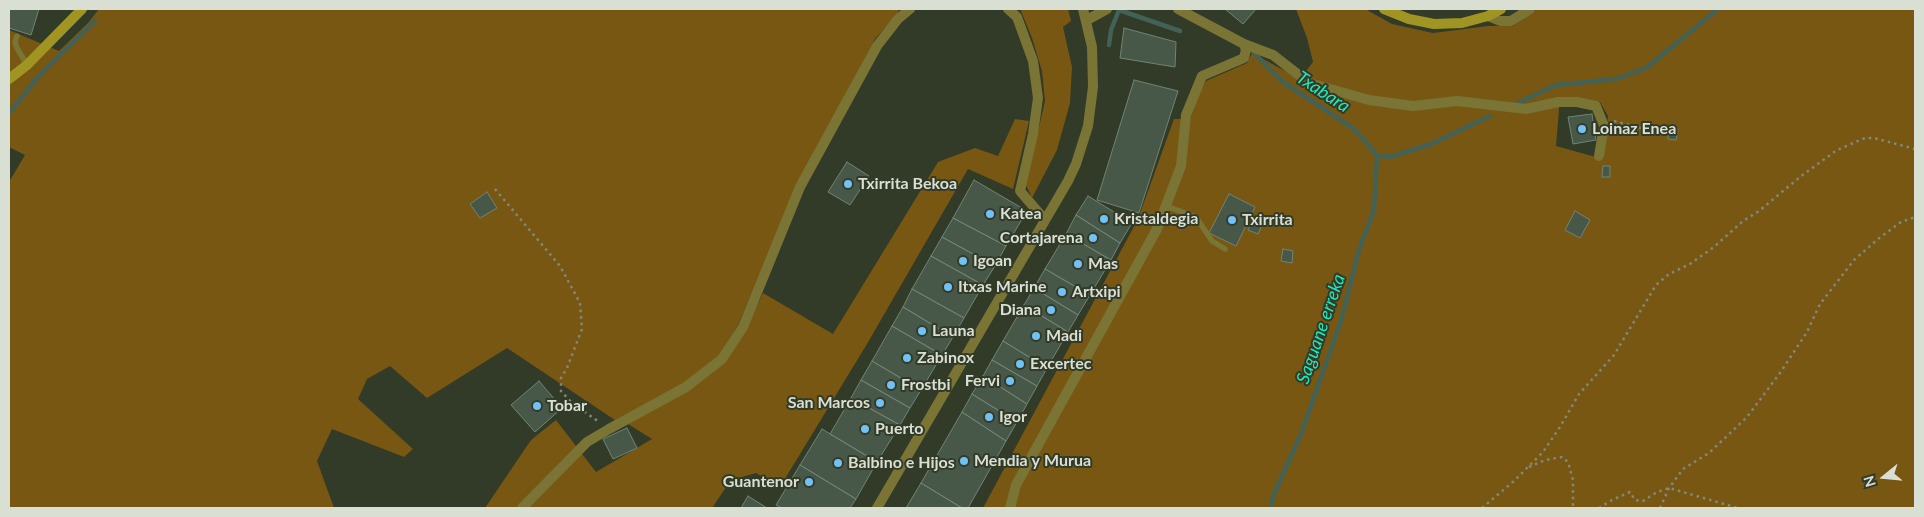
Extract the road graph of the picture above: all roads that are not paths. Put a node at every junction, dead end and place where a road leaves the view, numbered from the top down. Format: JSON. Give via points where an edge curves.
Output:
{"nodes":[{"id":1,"x":82,"y":9,"type":"edge"},
{"id":2,"x":910,"y":9,"type":"edge"},
{"id":3,"x":1008,"y":9,"type":"edge"},
{"id":4,"x":1083,"y":9,"type":"edge"},
{"id":5,"x":1107,"y":9,"type":"edge"},
{"id":6,"x":1178,"y":9,"type":"edge"},
{"id":7,"x":1384,"y":9,"type":"edge"},
{"id":8,"x":1501,"y":9,"type":"edge"},
{"id":9,"x":1530,"y":9,"type":"edge"},
{"id":10,"x":1488,"y":16,"type":"junction"},
{"id":11,"x":1087,"y":20,"type":"junction"},
{"id":12,"x":17,"y":36,"type":"dead end"},
{"id":13,"x":1244,"y":44,"type":"junction"},
{"id":14,"x":28,"y":65,"type":"junction"},
{"id":15,"x":9,"y":79,"type":"edge"},
{"id":16,"x":1598,"y":156,"type":"dead end"},
{"id":17,"x":1166,"y":206,"type":"junction"},
{"id":18,"x":1045,"y":220,"type":"junction"},
{"id":19,"x":1225,"y":250,"type":"dead end"},
{"id":20,"x":522,"y":508,"type":"edge"},
{"id":21,"x":877,"y":508,"type":"edge"},
{"id":22,"x":1010,"y":508,"type":"edge"}],
"edges":[{"from":1,"to":14,"type":"street"},
{"from":2,"to":20,"type":"street","via":[[877,46],[800,187],[743,328],[722,359],[686,387],[587,442]]},
{"from":3,"to":18,"type":"street","via":[[1017,17],[1033,61],[1038,98],[1020,191]]},
{"from":4,"to":11,"type":"street"},
{"from":5,"to":11,"type":"street"},
{"from":6,"to":13,"type":"street"},
{"from":7,"to":10,"type":"street","via":[[1434,24],[1462,23]]},
{"from":8,"to":10,"type":"street"},
{"from":9,"to":10,"type":"street","via":[[1511,21]]},
{"from":11,"to":18,"type":"street","via":[[1094,87],[1088,126],[1076,164]]},
{"from":12,"to":14,"type":"lane","via":[[17,48]]},
{"from":13,"to":16,"type":"street","via":[[1273,55],[1309,83],[1369,100],[1413,106],[1457,101],[1526,109],[1558,102],[1596,106],[1604,126]]},
{"from":13,"to":17,"type":"street","via":[[1244,58],[1202,76],[1186,115],[1181,166]]},
{"from":14,"to":15,"type":"street"},
{"from":17,"to":19,"type":"lane","via":[[1196,218],[1212,240]]},
{"from":17,"to":22,"type":"street","via":[[1129,282],[1016,485]]},
{"from":18,"to":21,"type":"street"}]}
